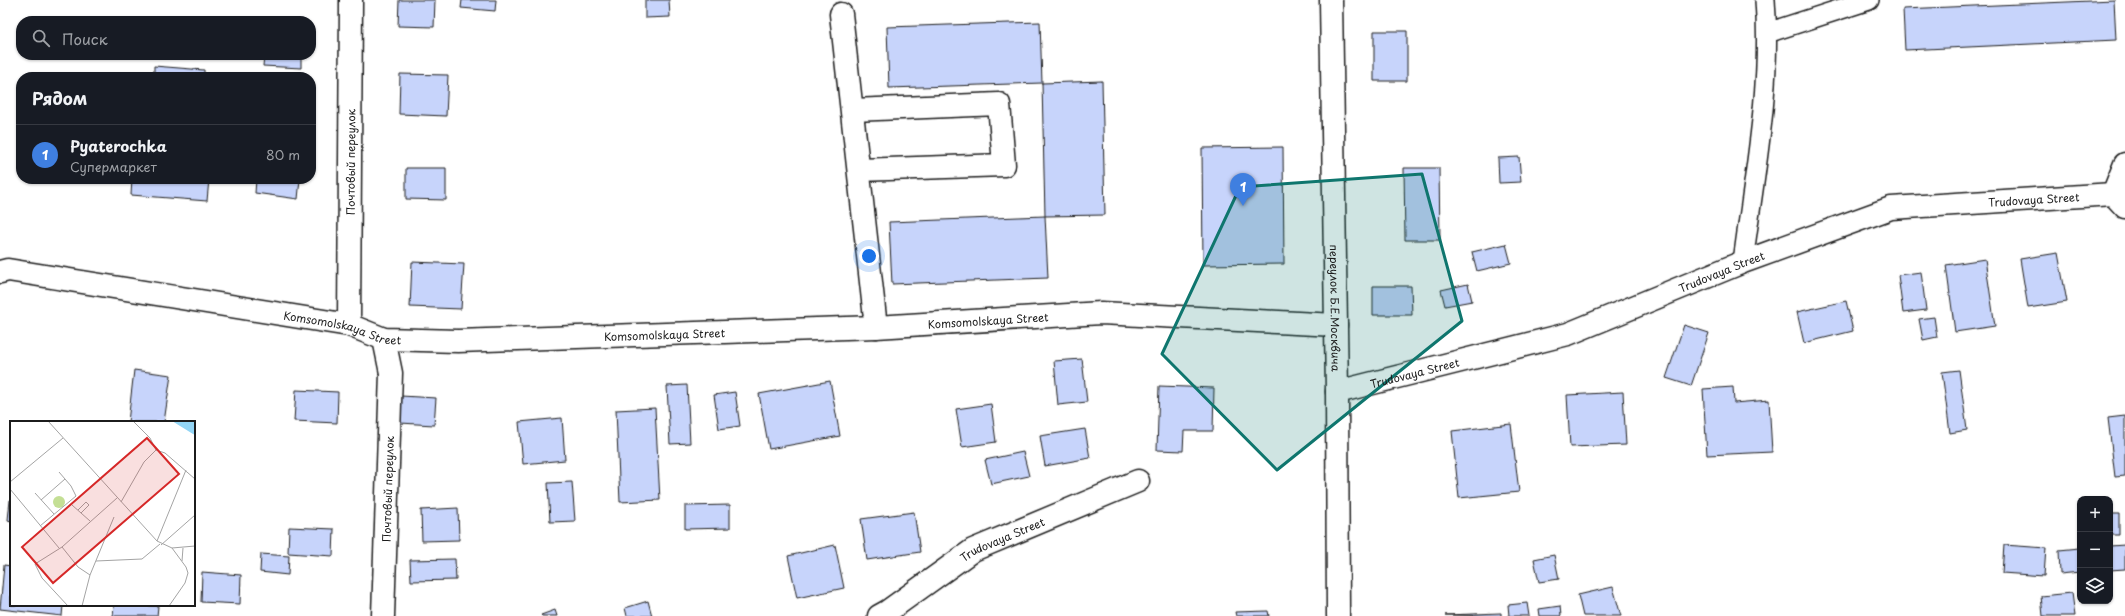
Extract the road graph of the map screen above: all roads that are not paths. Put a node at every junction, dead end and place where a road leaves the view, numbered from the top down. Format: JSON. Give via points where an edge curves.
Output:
{"nodes":[{"id":1,"x":351,"y":0,"type":"edge"},
{"id":2,"x":1331,"y":0,"type":"edge"},
{"id":3,"x":1764,"y":0,"type":"edge"},
{"id":4,"x":1869,"y":0,"type":"edge"},
{"id":5,"x":840,"y":14,"type":"dead end"},
{"id":6,"x":1767,"y":33,"type":"junction"},
{"id":7,"x":853,"y":110,"type":"junction"},
{"id":8,"x":2125,"y":164,"type":"edge"},
{"id":9,"x":859,"y":170,"type":"junction"},
{"id":10,"x":2119,"y":201,"type":"edge"},
{"id":11,"x":1743,"y":262,"type":"junction"},
{"id":12,"x":0,"y":272,"type":"edge"},
{"id":13,"x":349,"y":325,"type":"junction"},
{"id":14,"x":1336,"y":325,"type":"junction"},
{"id":15,"x":876,"y":327,"type":"junction"},
{"id":16,"x":384,"y":339,"type":"junction"},
{"id":17,"x":1337,"y":392,"type":"junction"},
{"id":18,"x":1138,"y":481,"type":"dead end"},
{"id":19,"x":383,"y":616,"type":"edge"},
{"id":20,"x":879,"y":616,"type":"edge"},
{"id":21,"x":1338,"y":616,"type":"edge"}],
"edges":[{"from":1,"to":13,"type":"street","name":"Почтовый переулок"},
{"from":2,"to":14,"type":"street","name":"переулок Б.Е.Москвича"},
{"from":3,"to":6,"type":"lane"},
{"from":4,"to":6,"type":"lane"},
{"from":5,"to":7,"type":"street"},
{"from":6,"to":11,"type":"lane","via":[[1766,74]]},
{"from":7,"to":9,"type":"street"},
{"from":7,"to":9,"type":"street","via":[[999,104],[1004,165]]},
{"from":8,"to":10,"type":"street"},
{"from":9,"to":15,"type":"street"},
{"from":10,"to":11,"type":"street","name":"Trudovaya Street","via":[[1890,208]]},
{"from":11,"to":17,"type":"street","name":"Trudovaya Street","via":[[1568,334]]},
{"from":12,"to":13,"type":"street","name":"Komsomolskaya Street","via":[[8,270]]},
{"from":13,"to":16,"type":"street","name":"Komsomolskaya Street"},
{"from":14,"to":15,"type":"street","name":"Komsomolskaya Street","via":[[1101,313]]},
{"from":14,"to":17,"type":"street","name":"переулок Б.Е.Москвича"},
{"from":15,"to":16,"type":"street","name":"Komsomolskaya Street","via":[[458,341]]},
{"from":16,"to":19,"type":"street","name":"Почтовый переулок","via":[[391,373]]},
{"from":17,"to":21,"type":"street","name":"переулок Б.Е.Москвича"},
{"from":18,"to":20,"type":"street","name":"Trudovaya Street","via":[[973,550]]}]}
